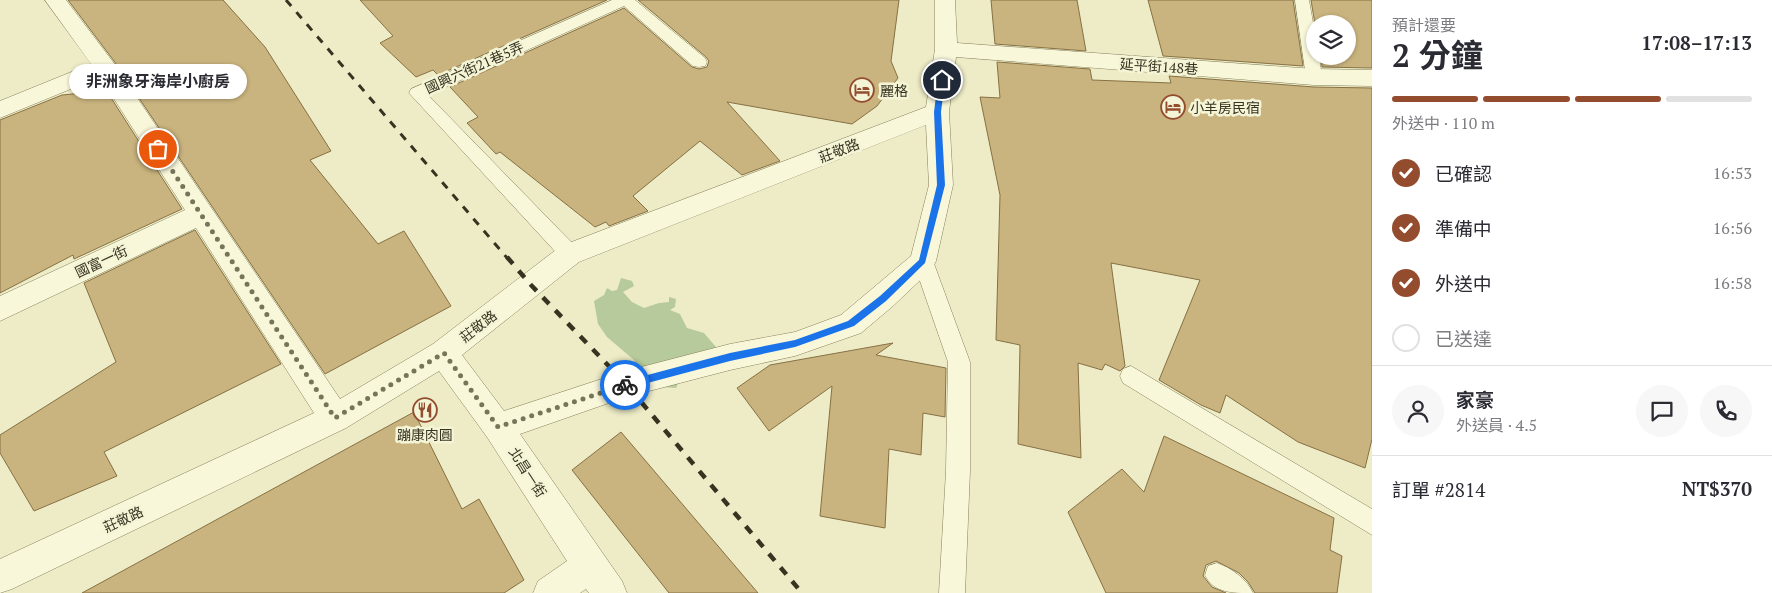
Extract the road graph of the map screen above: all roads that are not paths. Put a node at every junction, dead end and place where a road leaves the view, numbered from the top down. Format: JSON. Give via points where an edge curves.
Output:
{"nodes":[{"id":1,"x":55,"y":0,"type":"edge"},
{"id":2,"x":625,"y":0,"type":"edge"},
{"id":3,"x":945,"y":0,"type":"edge"},
{"id":4,"x":1302,"y":0,"type":"edge"},
{"id":5,"x":946,"y":49,"type":"junction"},
{"id":6,"x":699,"y":62,"type":"dead end"},
{"id":7,"x":105,"y":67,"type":"junction"},
{"id":8,"x":1314,"y":76,"type":"junction"},
{"id":9,"x":1372,"y":78,"type":"edge"},
{"id":10,"x":0,"y":110,"type":"edge"},
{"id":11,"x":938,"y":112,"type":"junction"},
{"id":12,"x":201,"y":214,"type":"junction"},
{"id":13,"x":570,"y":254,"type":"junction"},
{"id":14,"x":923,"y":261,"type":"junction"},
{"id":15,"x":0,"y":308,"type":"edge"},
{"id":16,"x":444,"y":353,"type":"junction"},
{"id":17,"x":1131,"y":376,"type":"dead end"},
{"id":18,"x":335,"y":418,"type":"junction"},
{"id":19,"x":498,"y":427,"type":"junction"},
{"id":20,"x":1372,"y":523,"type":"edge"},
{"id":21,"x":590,"y":566,"type":"junction"},
{"id":22,"x":1217,"y":574,"type":"dead end"},
{"id":23,"x":0,"y":577,"type":"edge"},
{"id":24,"x":550,"y":593,"type":"edge"},
{"id":25,"x":610,"y":593,"type":"edge"},
{"id":26,"x":952,"y":593,"type":"edge"},
{"id":27,"x":1240,"y":593,"type":"edge"}],
"edges":[{"from":1,"to":7,"type":"street"},
{"from":2,"to":6,"type":"lane"},
{"from":2,"to":13,"type":"lane","name":"國興六街21巷5弄","via":[[417,93]]},
{"from":3,"to":5,"type":"street"},
{"from":4,"to":8,"type":"lane"},
{"from":5,"to":8,"type":"street","name":"延平街148巷"},
{"from":5,"to":11,"type":"street"},
{"from":7,"to":10,"type":"street"},
{"from":7,"to":12,"type":"street"},
{"from":8,"to":9,"type":"street","name":"延平街148巷"},
{"from":11,"to":13,"type":"street","name":"莊敬路"},
{"from":11,"to":14,"type":"street","via":[[941,185]]},
{"from":12,"to":15,"type":"street","name":"國富一街"},
{"from":12,"to":18,"type":"street"},
{"from":13,"to":16,"type":"street","name":"莊敬路"},
{"from":14,"to":19,"type":"street","via":[[851,324],[795,344],[626,384]]},
{"from":14,"to":26,"type":"lane","via":[[959,362]]},
{"from":16,"to":18,"type":"street","name":"莊敬路"},
{"from":16,"to":19,"type":"street","name":"北昌一街"},
{"from":17,"to":20,"type":"lane"},
{"from":18,"to":23,"type":"street","name":"莊敬路"},
{"from":19,"to":21,"type":"street","name":"北昌一街"},
{"from":21,"to":24,"type":"street"},
{"from":21,"to":25,"type":"street","name":"北昌一街"},
{"from":22,"to":27,"type":"lane"}]}
